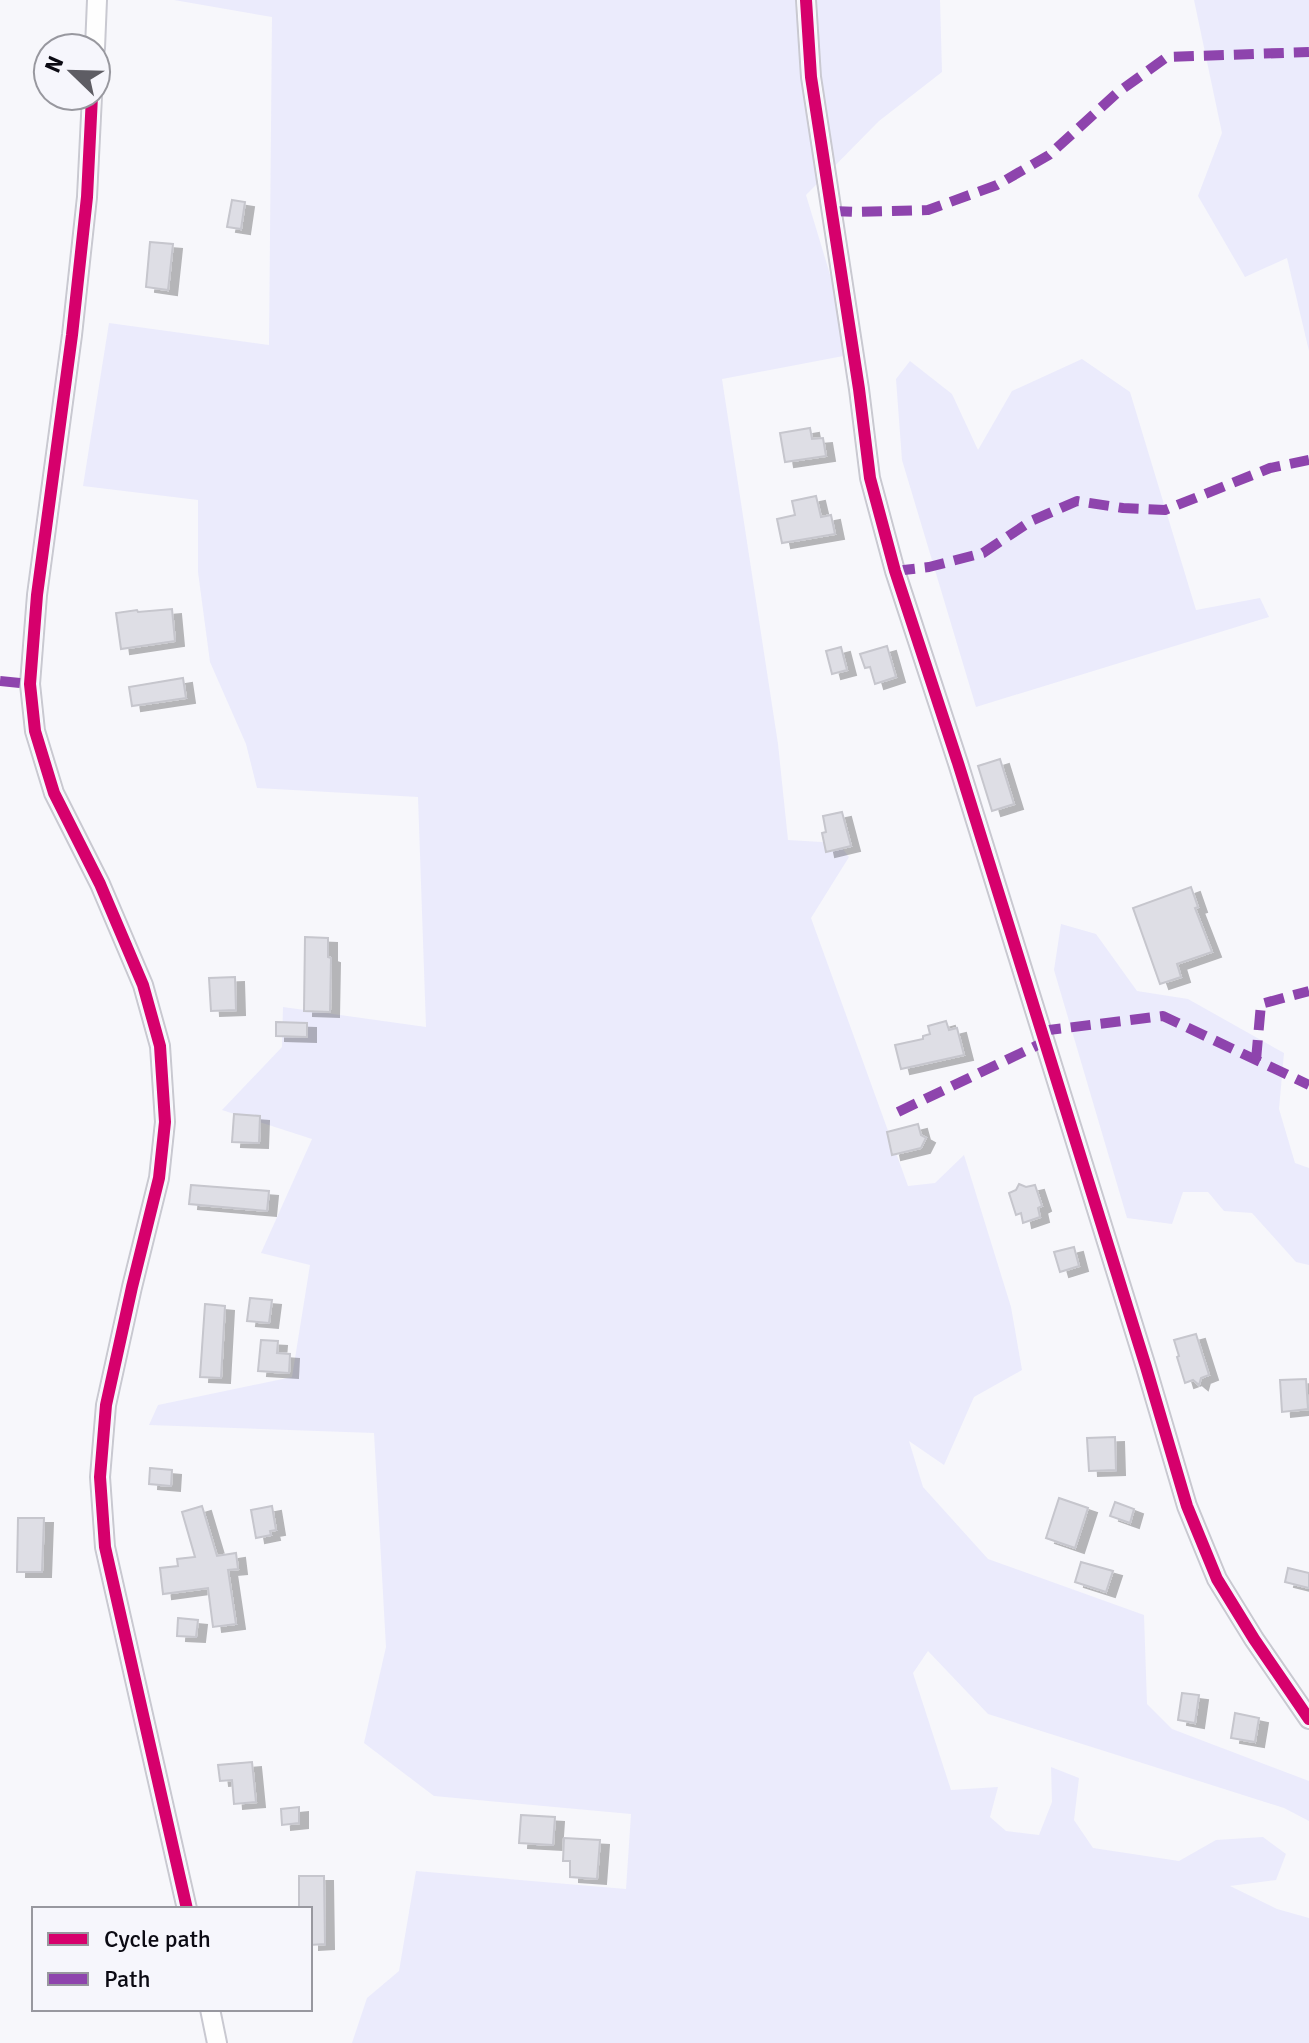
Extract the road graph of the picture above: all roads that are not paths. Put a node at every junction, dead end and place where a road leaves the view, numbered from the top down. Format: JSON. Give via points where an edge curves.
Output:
{"nodes":[{"id":1,"x":97,"y":0,"type":"edge"},
{"id":2,"x":806,"y":0,"type":"edge"},
{"id":3,"x":96,"y":32,"type":"edge"},
{"id":4,"x":91,"y":112,"type":"edge"},
{"id":5,"x":1309,"y":1719,"type":"edge"},
{"id":6,"x":187,"y":1907,"type":"edge"},
{"id":7,"x":210,"y":2011,"type":"edge"},
{"id":8,"x":217,"y":2043,"type":"edge"}],
"edges":[{"from":1,"to":3,"type":"street"},
{"from":2,"to":5,"type":"street","via":[[811,77],[870,478],[895,571],[1187,1506],[1217,1579]]},
{"from":4,"to":6,"type":"street","via":[[87,197],[30,684],[35,731],[54,793],[143,985],[160,1046],[165,1122],[159,1178],[106,1405],[100,1477],[105,1547]]},
{"from":7,"to":8,"type":"street"}]}
